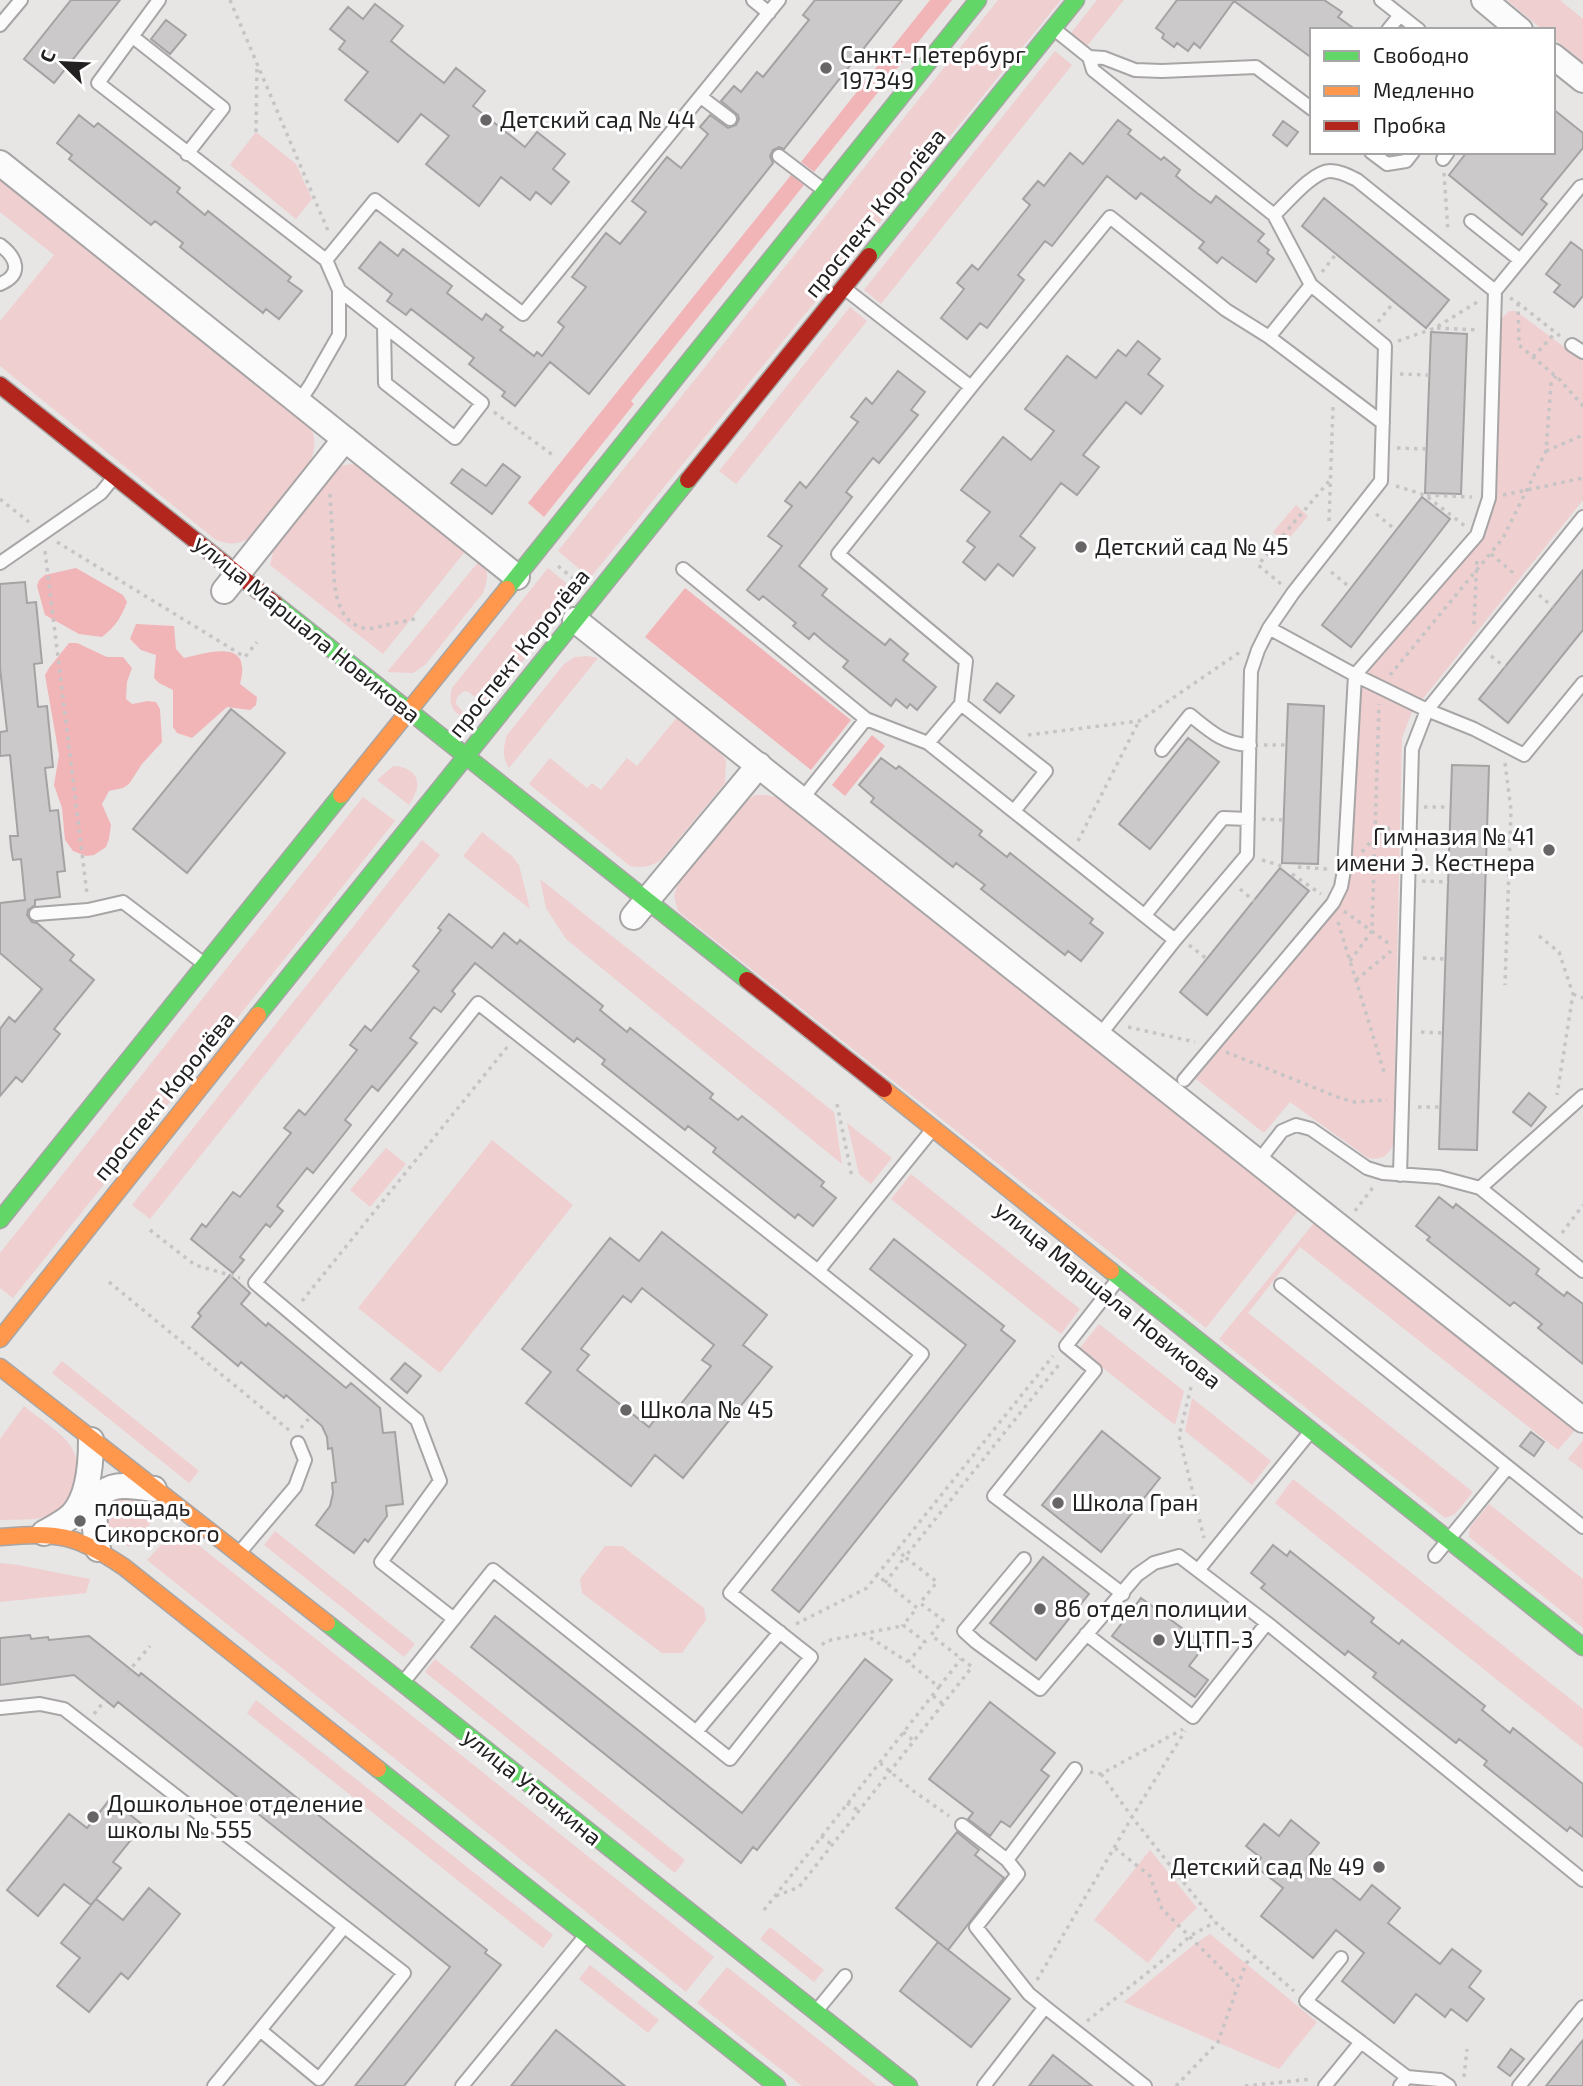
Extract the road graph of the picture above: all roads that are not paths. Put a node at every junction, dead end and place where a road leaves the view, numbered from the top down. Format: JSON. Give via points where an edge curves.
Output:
{"nodes":[{"id":1,"x":21,"y":0,"type":"edge"},
{"id":2,"x":159,"y":0,"type":"edge"},
{"id":3,"x":753,"y":0,"type":"edge"},
{"id":4,"x":779,"y":0,"type":"edge"},
{"id":5,"x":978,"y":0,"type":"edge"},
{"id":6,"x":1076,"y":0,"type":"edge"},
{"id":7,"x":1381,"y":0,"type":"edge"},
{"id":8,"x":1484,"y":0,"type":"edge"},
{"id":9,"x":769,"y":13,"type":"junction"},
{"id":10,"x":1400,"y":15,"type":"junction"},
{"id":11,"x":0,"y":25,"type":"edge"},
{"id":12,"x":1054,"y":28,"type":"junction"},
{"id":13,"x":1390,"y":28,"type":"edge"},
{"id":14,"x":1416,"y":28,"type":"edge"},
{"id":15,"x":1518,"y":28,"type":"edge"},
{"id":16,"x":133,"y":37,"type":"junction"},
{"id":17,"x":1088,"y":57,"type":"junction"},
{"id":18,"x":1555,"y":58,"type":"edge"},
{"id":19,"x":1583,"y":80,"type":"edge"},
{"id":20,"x":701,"y":97,"type":"junction"},
{"id":21,"x":1310,"y":108,"type":"edge"},
{"id":22,"x":730,"y":119,"type":"dead end"},
{"id":23,"x":187,"y":154,"type":"junction"},
{"id":24,"x":1374,"y":154,"type":"edge"},
{"id":25,"x":1411,"y":154,"type":"edge"},
{"id":26,"x":779,"y":156,"type":"dead end"},
{"id":27,"x":0,"y":163,"type":"edge"},
{"id":28,"x":1583,"y":186,"type":"edge"},
{"id":29,"x":826,"y":191,"type":"junction"},
{"id":30,"x":1275,"y":215,"type":"junction"},
{"id":31,"x":1471,"y":221,"type":"dead end"},
{"id":32,"x":0,"y":245,"type":"edge"},
{"id":33,"x":326,"y":260,"type":"junction"},
{"id":34,"x":1520,"y":260,"type":"junction"},
{"id":35,"x":0,"y":284,"type":"edge"},
{"id":36,"x":1311,"y":285,"type":"junction"},
{"id":37,"x":844,"y":288,"type":"junction"},
{"id":38,"x":339,"y":290,"type":"junction"},
{"id":39,"x":1495,"y":291,"type":"junction"},
{"id":40,"x":384,"y":326,"type":"junction"},
{"id":41,"x":1269,"y":337,"type":"junction"},
{"id":42,"x":0,"y":385,"type":"edge"},
{"id":43,"x":971,"y":387,"type":"junction"},
{"id":44,"x":299,"y":402,"type":"junction"},
{"id":45,"x":1382,"y":423,"type":"junction"},
{"id":46,"x":345,"y":439,"type":"junction"},
{"id":47,"x":114,"y":477,"type":"junction"},
{"id":48,"x":1583,"y":517,"type":"edge"},
{"id":49,"x":0,"y":563,"type":"edge"},
{"id":50,"x":683,"y":569,"type":"dead end"},
{"id":51,"x":517,"y":577,"type":"junction"},
{"id":52,"x":228,"y":587,"type":"junction"},
{"id":53,"x":576,"y":620,"type":"junction"},
{"id":54,"x":1269,"y":628,"type":"junction"},
{"id":55,"x":1355,"y":676,"type":"junction"},
{"id":56,"x":1583,"y":683,"type":"edge"},
{"id":57,"x":961,"y":704,"type":"junction"},
{"id":58,"x":409,"y":710,"type":"junction"},
{"id":59,"x":1427,"y":710,"type":"junction"},
{"id":60,"x":866,"y":719,"type":"junction"},
{"id":61,"x":929,"y":743,"type":"junction"},
{"id":62,"x":1250,"y":745,"type":"junction"},
{"id":63,"x":1162,"y":750,"type":"dead end"},
{"id":64,"x":465,"y":756,"type":"junction"},
{"id":65,"x":759,"y":765,"type":"junction"},
{"id":66,"x":802,"y":799,"type":"junction"},
{"id":67,"x":1014,"y":811,"type":"junction"},
{"id":68,"x":1248,"y":819,"type":"junction"},
{"id":69,"x":636,"y":913,"type":"junction"},
{"id":70,"x":36,"y":914,"type":"dead end"},
{"id":71,"x":1145,"y":915,"type":"junction"},
{"id":72,"x":1175,"y":940,"type":"junction"},
{"id":73,"x":206,"y":964,"type":"junction"},
{"id":74,"x":1099,"y":1036,"type":"junction"},
{"id":75,"x":1184,"y":1080,"type":"dead end"},
{"id":76,"x":1583,"y":1096,"type":"edge"},
{"id":77,"x":933,"y":1129,"type":"junction"},
{"id":78,"x":1258,"y":1162,"type":"junction"},
{"id":79,"x":1401,"y":1174,"type":"junction"},
{"id":80,"x":1480,"y":1188,"type":"junction"},
{"id":81,"x":0,"y":1220,"type":"edge"},
{"id":82,"x":817,"y":1271,"type":"junction"},
{"id":83,"x":1583,"y":1271,"type":"edge"},
{"id":84,"x":1120,"y":1278,"type":"junction"},
{"id":85,"x":1281,"y":1285,"type":"dead end"},
{"id":86,"x":0,"y":1339,"type":"edge"},
{"id":87,"x":0,"y":1367,"type":"edge"},
{"id":88,"x":1583,"y":1420,"type":"edge"},
{"id":89,"x":1311,"y":1430,"type":"junction"},
{"id":90,"x":91,"y":1440,"type":"junction"},
{"id":91,"x":298,"y":1443,"type":"road end"},
{"id":92,"x":1508,"y":1467,"type":"junction"},
{"id":93,"x":154,"y":1489,"type":"junction"},
{"id":94,"x":1583,"y":1527,"type":"edge"},
{"id":95,"x":44,"y":1534,"type":"junction"},
{"id":96,"x":0,"y":1538,"type":"edge"},
{"id":97,"x":1448,"y":1539,"type":"junction"},
{"id":98,"x":98,"y":1549,"type":"junction"},
{"id":99,"x":237,"y":1554,"type":"junction"},
{"id":100,"x":1435,"y":1556,"type":"dead end"},
{"id":101,"x":1024,"y":1559,"type":"dead end"},
{"id":102,"x":1199,"y":1569,"type":"junction"},
{"id":103,"x":1123,"y":1594,"type":"junction"},
{"id":104,"x":454,"y":1619,"type":"junction"},
{"id":105,"x":1267,"y":1623,"type":"junction"},
{"id":106,"x":780,"y":1632,"type":"junction"},
{"id":107,"x":1086,"y":1634,"type":"junction"},
{"id":108,"x":1583,"y":1647,"type":"edge"},
{"id":109,"x":403,"y":1683,"type":"junction"},
{"id":110,"x":0,"y":1708,"type":"edge"},
{"id":111,"x":696,"y":1732,"type":"junction"},
{"id":112,"x":1075,"y":1769,"type":"road end"},
{"id":113,"x":962,"y":1825,"type":"road end"},
{"id":114,"x":1007,"y":1860,"type":"junction"},
{"id":115,"x":1583,"y":1880,"type":"edge"},
{"id":116,"x":344,"y":1927,"type":"junction"},
{"id":117,"x":587,"y":1934,"type":"junction"},
{"id":118,"x":1341,"y":1958,"type":"dead end"},
{"id":119,"x":845,"y":1976,"type":"dead end"},
{"id":120,"x":1045,"y":2007,"type":"junction"},
{"id":121,"x":1583,"y":2007,"type":"edge"},
{"id":122,"x":815,"y":2011,"type":"junction"},
{"id":123,"x":260,"y":2030,"type":"junction"},
{"id":124,"x":1361,"y":2042,"type":"junction"},
{"id":125,"x":1329,"y":2081,"type":"edge"},
{"id":126,"x":1404,"y":2082,"type":"edge"},
{"id":127,"x":214,"y":2086,"type":"edge"},
{"id":128,"x":462,"y":2086,"type":"edge"},
{"id":129,"x":777,"y":2086,"type":"edge"},
{"id":130,"x":909,"y":2086,"type":"edge"},
{"id":131,"x":984,"y":2086,"type":"edge"},
{"id":132,"x":1145,"y":2086,"type":"edge"},
{"id":133,"x":1449,"y":2086,"type":"edge"},
{"id":134,"x":1519,"y":2086,"type":"edge"}],
"edges":[{"from":1,"to":11,"type":"lane"},
{"from":2,"to":16,"type":"lane"},
{"from":3,"to":9,"type":"lane"},
{"from":4,"to":9,"type":"lane"},
{"from":5,"to":29,"type":"street"},
{"from":6,"to":12,"type":"street","name":"проспект Королёва"},
{"from":7,"to":10,"type":"lane"},
{"from":8,"to":15,"type":"street"},
{"from":9,"to":20,"type":"lane"},
{"from":10,"to":13,"type":"lane"},
{"from":10,"to":14,"type":"lane"},
{"from":12,"to":17,"type":"lane"},
{"from":12,"to":37,"type":"street","name":"проспект Королёва"},
{"from":16,"to":23,"type":"lane","via":[[98,83]]},
{"from":16,"to":23,"type":"lane","via":[[223,108]]},
{"from":17,"to":21,"type":"lane","via":[[1104,58],[1135,71],[1256,68]]},
{"from":17,"to":30,"type":"lane","via":[[1093,70]]},
{"from":18,"to":19,"type":"street"},
{"from":20,"to":22,"type":"lane"},
{"from":20,"to":33,"type":"lane","via":[[523,314],[374,200]]},
{"from":23,"to":33,"type":"lane"},
{"from":24,"to":25,"type":"lane","via":[[1387,164],[1406,161]]},
{"from":26,"to":29,"type":"lane"},
{"from":27,"to":44,"type":"street"},
{"from":28,"to":34,"type":"lane"},
{"from":29,"to":51,"type":"street"},
{"from":30,"to":36,"type":"lane"},
{"from":30,"to":39,"type":"lane","via":[[1315,176],[1343,173]]},
{"from":31,"to":34,"type":"lane"},
{"from":32,"to":35,"type":"lane","via":[[15,262],[15,272]]},
{"from":33,"to":38,"type":"lane"},
{"from":34,"to":39,"type":"lane"},
{"from":36,"to":41,"type":"lane"},
{"from":36,"to":45,"type":"lane","via":[[1385,346]]},
{"from":37,"to":43,"type":"lane"},
{"from":37,"to":53,"type":"street","name":"проспект Королёва"},
{"from":38,"to":40,"type":"lane"},
{"from":38,"to":44,"type":"lane","via":[[339,335]]},
{"from":39,"to":55,"type":"lane","via":[[1489,498],[1477,535]]},
{"from":40,"to":40,"type":"lane","via":[[482,404],[455,438],[386,383]]},
{"from":41,"to":43,"type":"lane","via":[[1226,310],[1110,217]]},
{"from":41,"to":45,"type":"lane"},
{"from":42,"to":47,"type":"street","name":"улица Маршала Новикова"},
{"from":43,"to":57,"type":"lane","via":[[838,554],[966,661]]},
{"from":44,"to":46,"type":"street"},
{"from":45,"to":54,"type":"lane","via":[[1381,481]]},
{"from":46,"to":51,"type":"street"},
{"from":46,"to":52,"type":"street"},
{"from":47,"to":49,"type":"lane","via":[[101,493]]},
{"from":47,"to":52,"type":"street","name":"улица Маршала Новикова"},
{"from":48,"to":59,"type":"lane"},
{"from":50,"to":60,"type":"lane"},
{"from":51,"to":58,"type":"street"},
{"from":52,"to":58,"type":"street","name":"улица Маршала Новикова"},
{"from":53,"to":64,"type":"street","name":"проспект Королёва"},
{"from":53,"to":65,"type":"street"},
{"from":54,"to":55,"type":"lane"},
{"from":54,"to":62,"type":"lane","via":[[1251,671]]},
{"from":55,"to":59,"type":"lane"},
{"from":55,"to":75,"type":"lane","via":[[1341,887],[1333,903]]},
{"from":56,"to":59,"type":"lane","via":[[1524,755]]},
{"from":57,"to":61,"type":"lane"},
{"from":57,"to":67,"type":"lane","via":[[1046,771]]},
{"from":58,"to":64,"type":"street","name":"улица Маршала Новикова"},
{"from":58,"to":73,"type":"street"},
{"from":59,"to":79,"type":"lane","via":[[1412,749]]},
{"from":60,"to":61,"type":"lane"},
{"from":60,"to":66,"type":"lane"},
{"from":61,"to":67,"type":"lane"},
{"from":62,"to":63,"type":"lane","via":[[1221,739],[1190,715]]},
{"from":62,"to":68,"type":"lane"},
{"from":64,"to":69,"type":"street","name":"улица Маршала Новикова"},
{"from":64,"to":86,"type":"street","name":"проспект Королёва"},
{"from":65,"to":66,"type":"street"},
{"from":65,"to":69,"type":"street"},
{"from":66,"to":74,"type":"street"},
{"from":67,"to":71,"type":"lane"},
{"from":68,"to":71,"type":"lane","via":[[1223,818]]},
{"from":68,"to":72,"type":"lane","via":[[1247,855]]},
{"from":69,"to":77,"type":"street","name":"улица Маршала Новикова"},
{"from":70,"to":73,"type":"lane","via":[[123,902]]},
{"from":71,"to":72,"type":"lane"},
{"from":72,"to":74,"type":"lane"},
{"from":73,"to":81,"type":"street"},
{"from":74,"to":78,"type":"street"},
{"from":76,"to":80,"type":"lane"},
{"from":77,"to":82,"type":"lane"},
{"from":77,"to":84,"type":"street","name":"улица Маршала Новикова"},
{"from":78,"to":79,"type":"lane","via":[[1282,1131],[1296,1125],[1311,1129],[1367,1168]]},
{"from":78,"to":88,"type":"street"},
{"from":79,"to":80,"type":"lane","via":[[1439,1177]]},
{"from":80,"to":83,"type":"lane"},
{"from":82,"to":104,"type":"lane","via":[[478,1003],[255,1283],[417,1420],[440,1482],[381,1562]]},
{"from":82,"to":106,"type":"lane","via":[[922,1354],[730,1593]]},
{"from":84,"to":89,"type":"street","name":"улица Маршала Новикова"},
{"from":84,"to":103,"type":"lane","via":[[1066,1346],[1095,1370],[994,1496]]},
{"from":85,"to":92,"type":"lane"},
{"from":87,"to":90,"type":"street","name":"улица Уточкина"},
{"from":89,"to":97,"type":"street","name":"улица Маршала Новикова"},
{"from":89,"to":102,"type":"lane"},
{"from":90,"to":93,"type":"street","name":"улица Уточкина"},
{"from":90,"to":95,"type":"street","via":[[85,1490],[73,1514]]},
{"from":91,"to":99,"type":"lane","via":[[304,1460],[295,1488]]},
{"from":92,"to":94,"type":"lane"},
{"from":92,"to":97,"type":"lane"},
{"from":93,"to":98,"type":"street","via":[[124,1485],[99,1499],[94,1512]]},
{"from":93,"to":99,"type":"street","name":"улица Уточкина"},
{"from":95,"to":96,"type":"street"},
{"from":95,"to":98,"type":"street","via":[[69,1536]]},
{"from":97,"to":100,"type":"lane"},
{"from":97,"to":108,"type":"street","name":"улица Маршала Новикова"},
{"from":98,"to":117,"type":"street"},
{"from":99,"to":109,"type":"street","name":"улица Уточкина"},
{"from":101,"to":107,"type":"lane","via":[[964,1631],[1040,1689]]},
{"from":102,"to":103,"type":"lane","via":[[1179,1556],[1154,1563]]},
{"from":102,"to":105,"type":"lane"},
{"from":103,"to":107,"type":"lane"},
{"from":104,"to":109,"type":"lane"},
{"from":104,"to":111,"type":"lane","via":[[493,1570]]},
{"from":105,"to":107,"type":"lane","via":[[1193,1717]]},
{"from":105,"to":115,"type":"lane"},
{"from":106,"to":111,"type":"lane"},
{"from":106,"to":111,"type":"lane","via":[[811,1657],[730,1759]]},
{"from":109,"to":122,"type":"street","name":"улица Уточкина"},
{"from":110,"to":116,"type":"lane","via":[[40,1704],[64,1709]]},
{"from":112,"to":114,"type":"lane"},
{"from":113,"to":114,"type":"lane"},
{"from":114,"to":120,"type":"lane","via":[[1018,1874],[976,1927],[1029,1994]]},
{"from":116,"to":123,"type":"lane"},
{"from":116,"to":123,"type":"lane","via":[[404,1973],[319,2079]]},
{"from":117,"to":128,"type":"lane"},
{"from":117,"to":129,"type":"street"},
{"from":118,"to":124,"type":"lane","via":[[1306,2001]]},
{"from":119,"to":122,"type":"lane"},
{"from":120,"to":131,"type":"lane"},
{"from":120,"to":132,"type":"lane"},
{"from":121,"to":134,"type":"lane"},
{"from":122,"to":130,"type":"street","name":"улица Уточкина"},
{"from":123,"to":127,"type":"lane"},
{"from":124,"to":125,"type":"lane"},
{"from":124,"to":126,"type":"lane"},
{"from":126,"to":133,"type":"lane","via":[[1440,2080]]}]}
